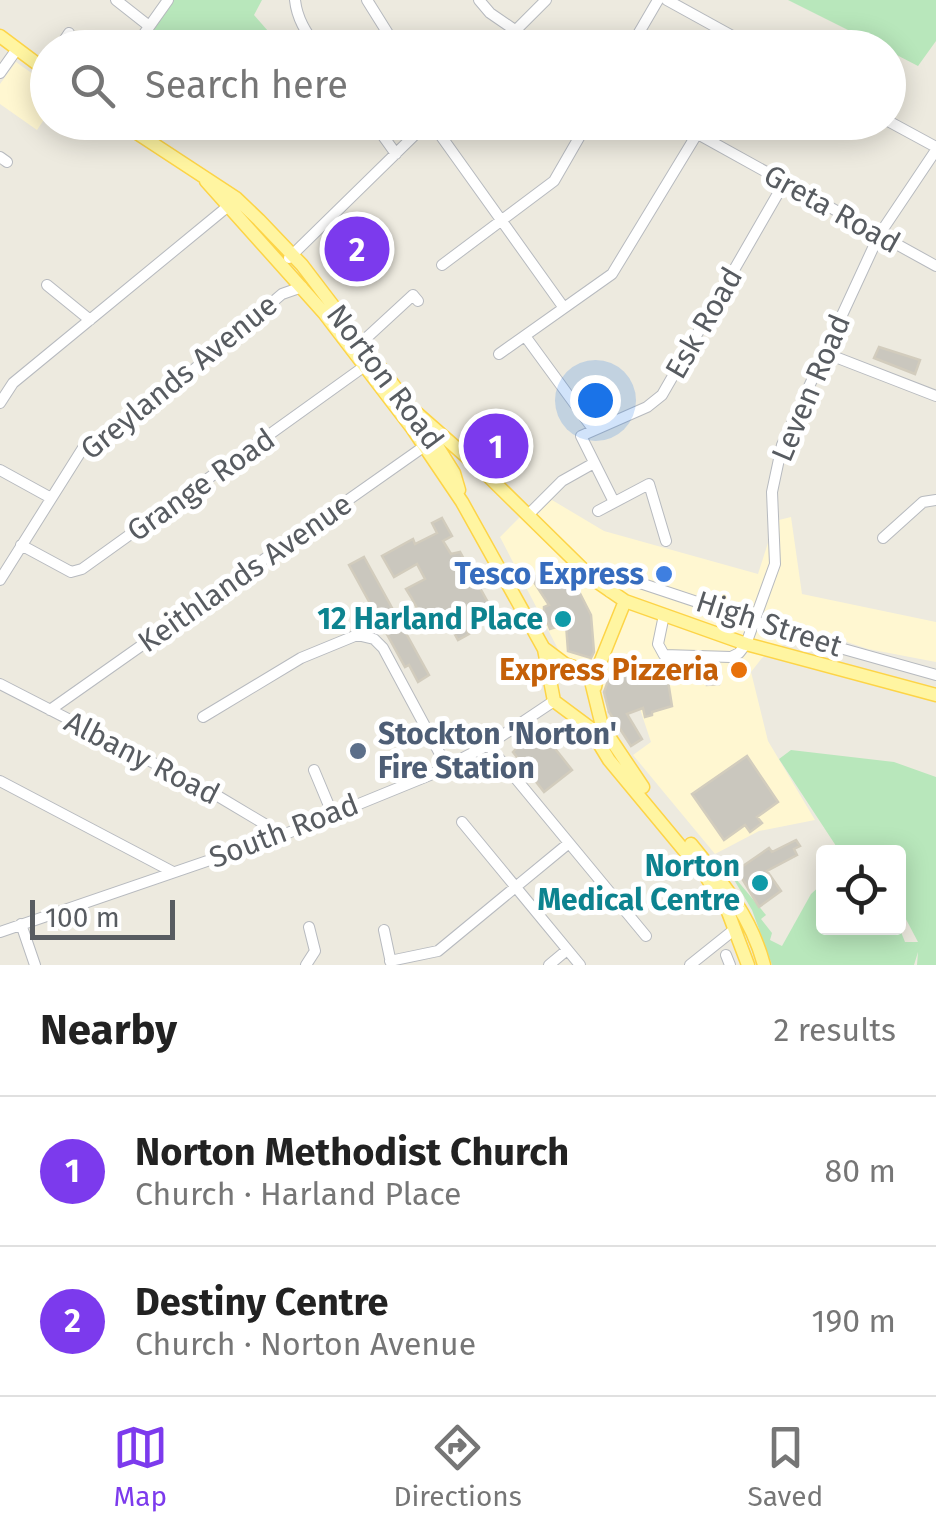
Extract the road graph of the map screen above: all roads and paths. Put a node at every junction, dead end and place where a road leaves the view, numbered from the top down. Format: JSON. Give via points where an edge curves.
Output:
{"nodes":[{"id":1,"x":116,"y":0,"type":"edge"},
{"id":2,"x":168,"y":0,"type":"edge"},
{"id":3,"x":295,"y":0,"type":"edge"},
{"id":4,"x":366,"y":0,"type":"edge"},
{"id":5,"x":479,"y":0,"type":"edge"},
{"id":6,"x":546,"y":0,"type":"edge"},
{"id":7,"x":658,"y":0,"type":"edge"},
{"id":8,"x":666,"y":0,"type":"edge"},
{"id":9,"x":149,"y":26,"type":"junction"},
{"id":10,"x":146,"y":30,"type":"edge"},
{"id":11,"x":306,"y":30,"type":"edge"},
{"id":12,"x":385,"y":30,"type":"edge"},
{"id":13,"x":513,"y":30,"type":"edge"},
{"id":14,"x":515,"y":30,"type":"edge"},
{"id":15,"x":640,"y":30,"type":"edge"},
{"id":16,"x":721,"y":30,"type":"edge"},
{"id":17,"x":0,"y":36,"type":"edge"},
{"id":18,"x":16,"y":49,"type":"junction"},
{"id":19,"x":30,"y":58,"type":"edge"},
{"id":20,"x":0,"y":72,"type":"edge"},
{"id":21,"x":906,"y":131,"type":"edge"},
{"id":22,"x":147,"y":140,"type":"edge"},
{"id":23,"x":386,"y":140,"type":"edge"},
{"id":24,"x":411,"y":140,"type":"edge"},
{"id":25,"x":443,"y":140,"type":"edge"},
{"id":26,"x":577,"y":140,"type":"edge"},
{"id":27,"x":693,"y":140,"type":"edge"},
{"id":28,"x":708,"y":140,"type":"edge"},
{"id":29,"x":936,"y":148,"type":"edge"},
{"id":30,"x":396,"y":154,"type":"junction"},
{"id":31,"x":784,"y":183,"type":"junction"},
{"id":32,"x":232,"y":203,"type":"junction"},
{"id":33,"x":502,"y":221,"type":"junction"},
{"id":34,"x":879,"y":235,"type":"junction"},
{"id":35,"x":287,"y":260,"type":"junction"},
{"id":36,"x":442,"y":265,"type":"dead end"},
{"id":37,"x":936,"y":266,"type":"edge"},
{"id":38,"x":47,"y":285,"type":"dead end"},
{"id":39,"x":302,"y":287,"type":"junction"},
{"id":40,"x":418,"y":301,"type":"dead end"},
{"id":41,"x":564,"y":308,"type":"junction"},
{"id":42,"x":90,"y":320,"type":"junction"},
{"id":43,"x":525,"y":336,"type":"junction"},
{"id":44,"x":362,"y":342,"type":"junction"},
{"id":45,"x":824,"y":353,"type":"junction"},
{"id":46,"x":499,"y":354,"type":"dead end"},
{"id":47,"x":370,"y":363,"type":"junction"},
{"id":48,"x":0,"y":379,"type":"edge"},
{"id":49,"x":11,"y":386,"type":"junction"},
{"id":50,"x":936,"y":396,"type":"edge"},
{"id":51,"x":0,"y":403,"type":"edge"},
{"id":52,"x":593,"y":430,"type":"junction"},
{"id":53,"x":433,"y":441,"type":"junction"},
{"id":54,"x":594,"y":463,"type":"junction"},
{"id":55,"x":0,"y":470,"type":"edge"},
{"id":56,"x":50,"y":498,"type":"junction"},
{"id":57,"x":936,"y":500,"type":"edge"},
{"id":58,"x":614,"y":502,"type":"junction"},
{"id":59,"x":598,"y":512,"type":"dead end"},
{"id":60,"x":528,"y":515,"type":"junction"},
{"id":61,"x":896,"y":526,"type":"junction"},
{"id":62,"x":907,"y":537,"type":"dead end"},
{"id":63,"x":883,"y":538,"type":"dead end"},
{"id":64,"x":666,"y":541,"type":"dead end"},
{"id":65,"x":21,"y":544,"type":"junction"},
{"id":66,"x":0,"y":580,"type":"edge"},
{"id":67,"x":610,"y":592,"type":"junction"},
{"id":68,"x":626,"y":600,"type":"junction"},
{"id":69,"x":664,"y":615,"type":"junction"},
{"id":70,"x":755,"y":620,"type":"junction"},
{"id":71,"x":746,"y":644,"type":"junction"},
{"id":72,"x":544,"y":648,"type":"junction"},
{"id":73,"x":566,"y":664,"type":"junction"},
{"id":74,"x":600,"y":664,"type":"junction"},
{"id":75,"x":584,"y":670,"type":"junction"},
{"id":76,"x":936,"y":675,"type":"edge"},
{"id":77,"x":550,"y":678,"type":"junction"},
{"id":78,"x":0,"y":684,"type":"edge"},
{"id":79,"x":595,"y":693,"type":"junction"},
{"id":80,"x":936,"y":695,"type":"edge"},
{"id":81,"x":554,"y":701,"type":"junction"},
{"id":82,"x":50,"y":710,"type":"junction"},
{"id":83,"x":574,"y":714,"type":"junction"},
{"id":84,"x":198,"y":717,"type":"dead end"},
{"id":85,"x":488,"y":745,"type":"junction"},
{"id":86,"x":447,"y":767,"type":"junction"},
{"id":87,"x":314,"y":770,"type":"dead end"},
{"id":88,"x":0,"y":781,"type":"edge"},
{"id":89,"x":332,"y":813,"type":"junction"},
{"id":90,"x":462,"y":822,"type":"dead end"},
{"id":91,"x":283,"y":834,"type":"junction"},
{"id":92,"x":569,"y":842,"type":"junction"},
{"id":93,"x":174,"y":872,"type":"junction"},
{"id":94,"x":516,"y":887,"type":"junction"},
{"id":95,"x":21,"y":924,"type":"junction"},
{"id":96,"x":308,"y":927,"type":"dead end"},
{"id":97,"x":735,"y":928,"type":"junction"},
{"id":98,"x":384,"y":930,"type":"dead end"},
{"id":99,"x":0,"y":932,"type":"edge"},
{"id":100,"x":646,"y":936,"type":"dead end"},
{"id":101,"x":567,"y":950,"type":"junction"},
{"id":102,"x":390,"y":963,"type":"edge"},
{"id":103,"x":35,"y":965,"type":"edge"},
{"id":104,"x":306,"y":965,"type":"edge"},
{"id":105,"x":549,"y":965,"type":"edge"},
{"id":106,"x":580,"y":965,"type":"edge"},
{"id":107,"x":690,"y":965,"type":"edge"},
{"id":108,"x":748,"y":965,"type":"edge"},
{"id":109,"x":764,"y":965,"type":"edge"}],
"edges":[{"from":1,"to":9,"type":"street"},
{"from":2,"to":9,"type":"street"},
{"from":3,"to":11,"type":"street"},
{"from":4,"to":12,"type":"street"},
{"from":5,"to":13,"type":"street"},
{"from":6,"to":14,"type":"street"},
{"from":7,"to":15,"type":"street"},
{"from":8,"to":16,"type":"street"},
{"from":9,"to":10,"type":"street"},
{"from":17,"to":18,"type":"main road"},
{"from":18,"to":19,"type":"main road"},
{"from":18,"to":20,"type":"street"},
{"from":21,"to":29,"type":"street"},
{"from":22,"to":32,"type":"main road","name":"Norton Road"},
{"from":23,"to":30,"type":"street"},
{"from":24,"to":30,"type":"street"},
{"from":25,"to":33,"type":"street"},
{"from":26,"to":33,"type":"street","via":[[554,180]]},
{"from":27,"to":41,"type":"street","via":[[612,274]]},
{"from":28,"to":31,"type":"street","name":"Greta Road"},
{"from":29,"to":34,"type":"street","name":"Leven Road"},
{"from":30,"to":35,"type":"street"},
{"from":31,"to":34,"type":"street","name":"Greta Road"},
{"from":31,"to":52,"type":"street","name":"Esk Road","via":[[662,396]]},
{"from":32,"to":35,"type":"main road","name":"Norton Road"},
{"from":32,"to":42,"type":"street"},
{"from":33,"to":36,"type":"street"},
{"from":33,"to":41,"type":"street"},
{"from":34,"to":37,"type":"street","name":"Greta Road"},
{"from":34,"to":45,"type":"street","name":"Leven Road"},
{"from":35,"to":39,"type":"main road","name":"Norton Road"},
{"from":35,"to":44,"type":"main road","name":"Norton Road"},
{"from":38,"to":42,"type":"street"},
{"from":39,"to":47,"type":"main road","name":"Norton Road"},
{"from":39,"to":56,"type":"street","name":"Greylands Avenue","via":[[282,294],[192,371],[83,448]]},
{"from":40,"to":44,"type":"street","via":[[413,295]]},
{"from":41,"to":43,"type":"street"},
{"from":42,"to":49,"type":"street"},
{"from":43,"to":46,"type":"street"},
{"from":43,"to":52,"type":"street"},
{"from":44,"to":47,"type":"main road","name":"Norton Road"},
{"from":45,"to":50,"type":"street"},
{"from":45,"to":70,"type":"street","name":"Leven Road","via":[[774,472],[776,555]]},
{"from":47,"to":53,"type":"main road","name":"Norton Road"},
{"from":47,"to":53,"type":"main road","name":"Norton Road"},
{"from":47,"to":65,"type":"street","name":"Grange Road","via":[[82,569],[71,572]]},
{"from":48,"to":49,"type":"street"},
{"from":49,"to":51,"type":"street"},
{"from":52,"to":54,"type":"street","name":"Esk Road","via":[[581,436]]},
{"from":53,"to":60,"type":"main road","name":"High Street"},
{"from":53,"to":72,"type":"main road","name":"Norton Road"},
{"from":53,"to":82,"type":"street","name":"Keithlands Avenue"},
{"from":54,"to":58,"type":"street"},
{"from":54,"to":60,"type":"street","via":[[562,481]]},
{"from":55,"to":56,"type":"street"},
{"from":56,"to":65,"type":"street","name":"Greylands Avenue"},
{"from":57,"to":61,"type":"street"},
{"from":58,"to":59,"type":"street"},
{"from":58,"to":64,"type":"street","via":[[649,484]]},
{"from":60,"to":67,"type":"main road","name":"High Street"},
{"from":61,"to":62,"type":"street"},
{"from":61,"to":63,"type":"street"},
{"from":65,"to":66,"type":"street","name":"Greylands Avenue"},
{"from":67,"to":68,"type":"main road","name":"High Street"},
{"from":67,"to":70,"type":"street","name":"High Street","via":[[619,576]]},
{"from":68,"to":69,"type":"main road","name":"High Street"},
{"from":68,"to":74,"type":"main road"},
{"from":69,"to":71,"type":"main road","name":"High Street"},
{"from":69,"to":71,"type":"street","name":"High Street","via":[[658,644],[664,655],[731,656]]},
{"from":70,"to":71,"type":"street","name":"Leven Road"},
{"from":70,"to":76,"type":"street","name":"High Street"},
{"from":71,"to":80,"type":"main road","name":"High Street"},
{"from":72,"to":73,"type":"main road","name":"Norton Road"},
{"from":72,"to":77,"type":"main road","name":"Norton Road"},
{"from":73,"to":75,"type":"main road"},
{"from":73,"to":77,"type":"main road"},
{"from":74,"to":75,"type":"main road"},
{"from":74,"to":79,"type":"main road"},
{"from":75,"to":79,"type":"main road"},
{"from":77,"to":81,"type":"main road"},
{"from":78,"to":82,"type":"street","name":"Albany Road"},
{"from":79,"to":83,"type":"main road","via":[[587,712]]},
{"from":79,"to":109,"type":"main road","via":[[602,726],[633,775],[738,902]]},
{"from":81,"to":83,"type":"main road"},
{"from":81,"to":85,"type":"street","name":"South Road"},
{"from":82,"to":91,"type":"street","name":"Albany Road"},
{"from":83,"to":97,"type":"main road","via":[[707,878]]},
{"from":84,"to":86,"type":"street","via":[[301,658],[366,636],[383,648]]},
{"from":85,"to":86,"type":"street","name":"South Road"},
{"from":85,"to":92,"type":"street"},
{"from":86,"to":89,"type":"street","name":"South Road"},
{"from":87,"to":89,"type":"street"},
{"from":88,"to":93,"type":"street"},
{"from":89,"to":91,"type":"street","name":"South Road"},
{"from":90,"to":94,"type":"street"},
{"from":91,"to":93,"type":"street","name":"South Road"},
{"from":92,"to":94,"type":"street"},
{"from":92,"to":100,"type":"street"},
{"from":93,"to":95,"type":"street","name":"South Road"},
{"from":94,"to":101,"type":"street"},
{"from":94,"to":102,"type":"street","via":[[438,952]]},
{"from":95,"to":99,"type":"street","name":"South Road"},
{"from":95,"to":103,"type":"street"},
{"from":96,"to":104,"type":"street","via":[[314,951]]},
{"from":97,"to":107,"type":"street"},
{"from":97,"to":108,"type":"main road"},
{"from":98,"to":102,"type":"street"},
{"from":101,"to":105,"type":"street"},
{"from":101,"to":106,"type":"street"}]}
